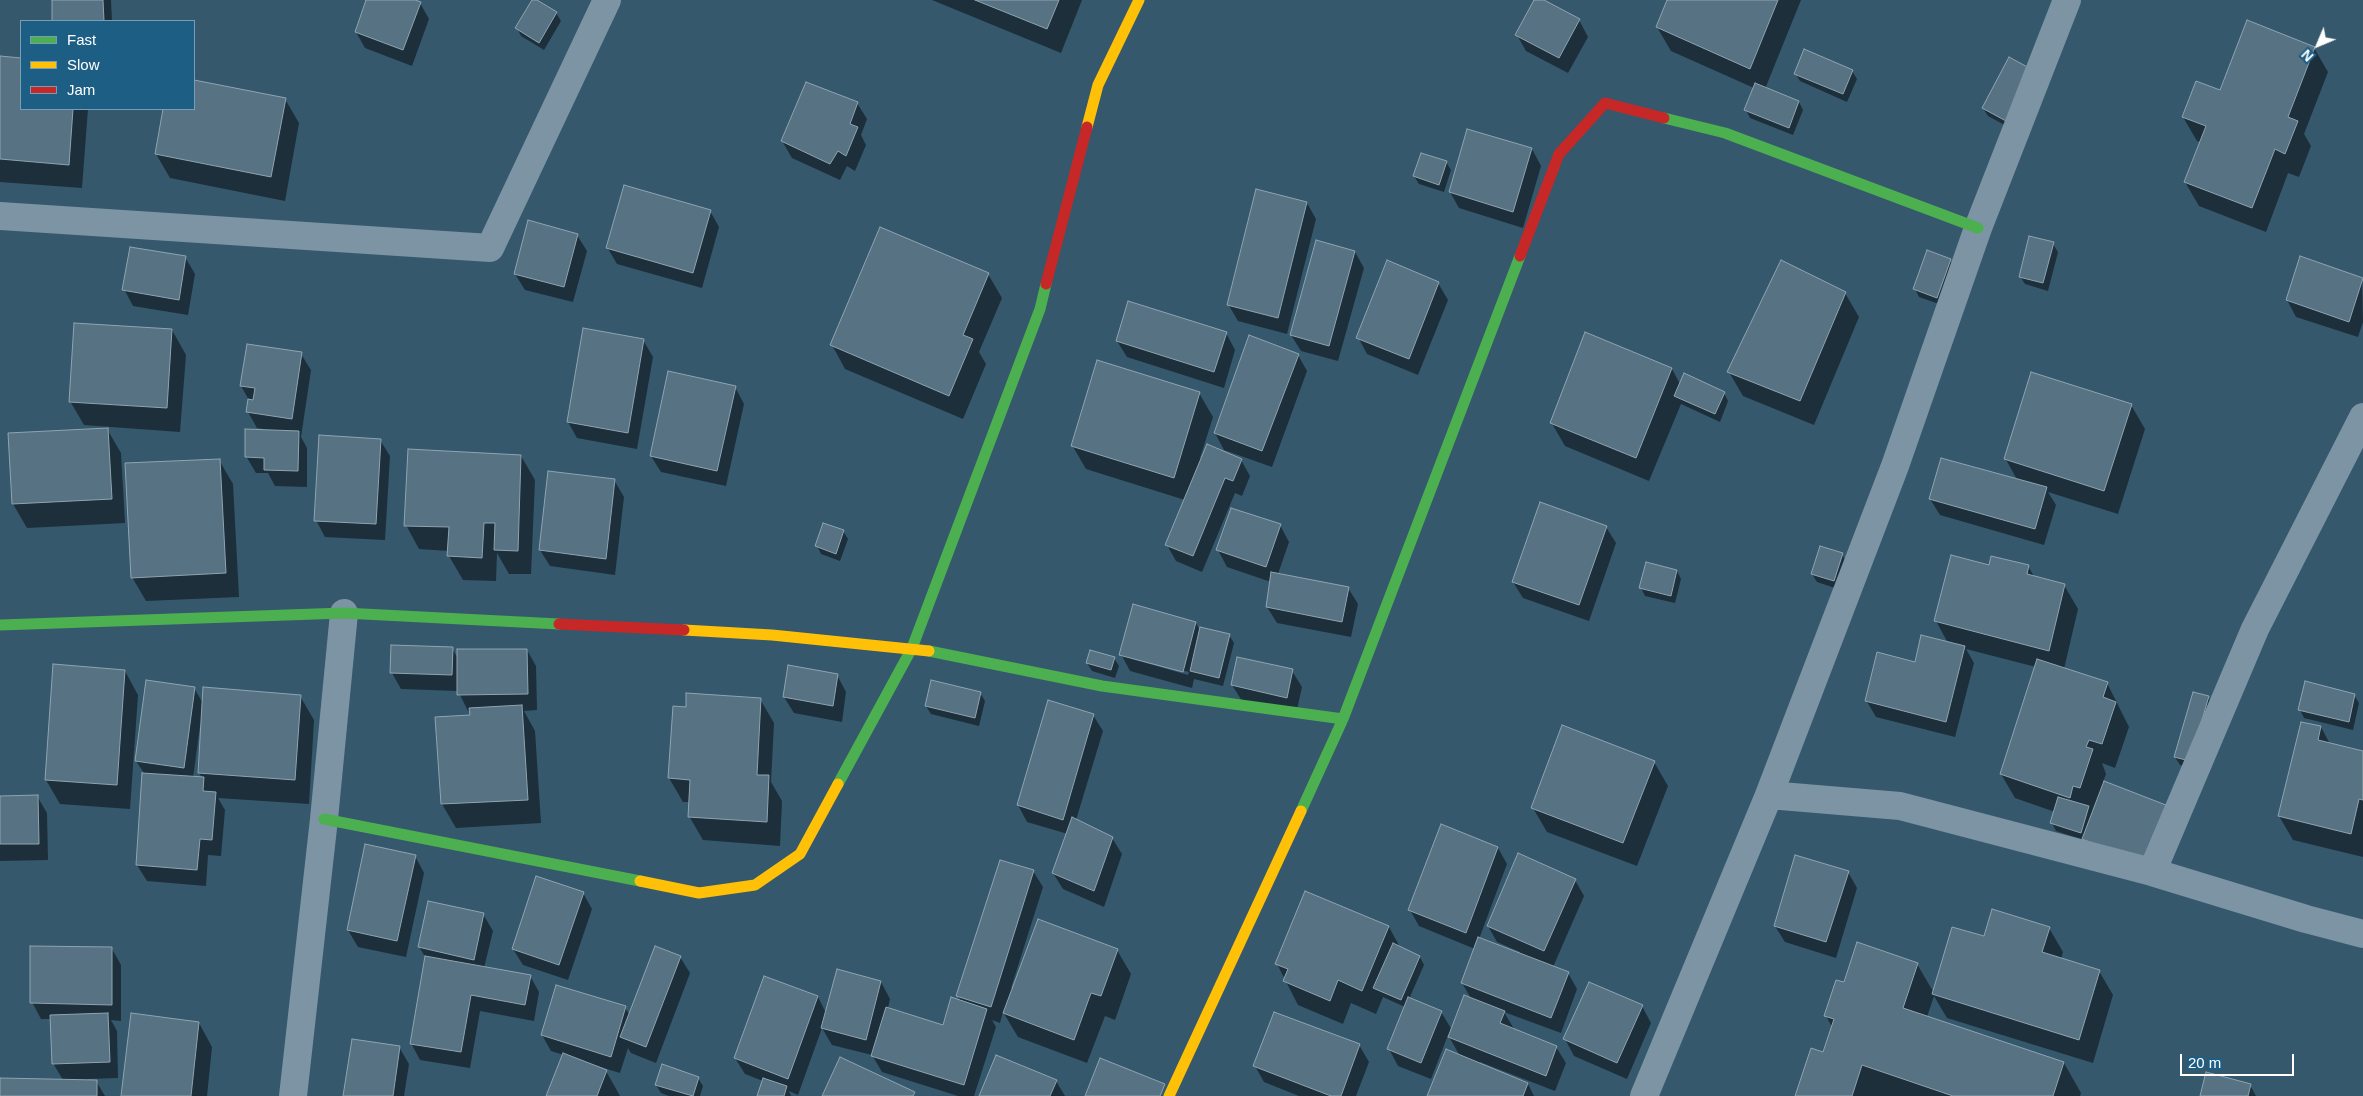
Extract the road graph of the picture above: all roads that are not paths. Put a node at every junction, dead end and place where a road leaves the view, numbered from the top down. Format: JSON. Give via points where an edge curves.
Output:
{"nodes":[{"id":1,"x":607,"y":0,"type":"edge"},
{"id":2,"x":1139,"y":0,"type":"edge"},
{"id":3,"x":2067,"y":0,"type":"edge"},
{"id":4,"x":0,"y":216,"type":"edge"},
{"id":5,"x":1978,"y":228,"type":"junction"},
{"id":6,"x":2363,"y":417,"type":"edge"},
{"id":7,"x":344,"y":614,"type":"junction"},
{"id":8,"x":0,"y":625,"type":"edge"},
{"id":9,"x":912,"y":648,"type":"junction"},
{"id":10,"x":1343,"y":719,"type":"junction"},
{"id":11,"x":1769,"y":795,"type":"junction"},
{"id":12,"x":324,"y":819,"type":"junction"},
{"id":13,"x":2152,"y":872,"type":"junction"},
{"id":14,"x":2363,"y":934,"type":"edge"},
{"id":15,"x":294,"y":1096,"type":"edge"},
{"id":16,"x":1169,"y":1096,"type":"edge"},
{"id":17,"x":1644,"y":1096,"type":"edge"}],
"edges":[{"from":1,"to":4,"type":"street","via":[[490,248]]},
{"from":2,"to":9,"type":"street","via":[[1098,85],[1040,309]]},
{"from":3,"to":5,"type":"street"},
{"from":5,"to":10,"type":"street","via":[[1725,133],[1605,103],[1560,154]]},
{"from":5,"to":11,"type":"street","via":[[1895,466]]},
{"from":6,"to":13,"type":"street","via":[[2255,629]]},
{"from":7,"to":8,"type":"street"},
{"from":7,"to":9,"type":"street","via":[[772,635]]},
{"from":7,"to":12,"type":"street"},
{"from":9,"to":10,"type":"street","via":[[1102,686]]},
{"from":9,"to":12,"type":"street","via":[[800,854],[755,886],[699,893]]},
{"from":10,"to":16,"type":"street"},
{"from":11,"to":13,"type":"street","via":[[1900,806]]},
{"from":11,"to":17,"type":"street"},
{"from":12,"to":15,"type":"street"},
{"from":13,"to":14,"type":"street"}]}
